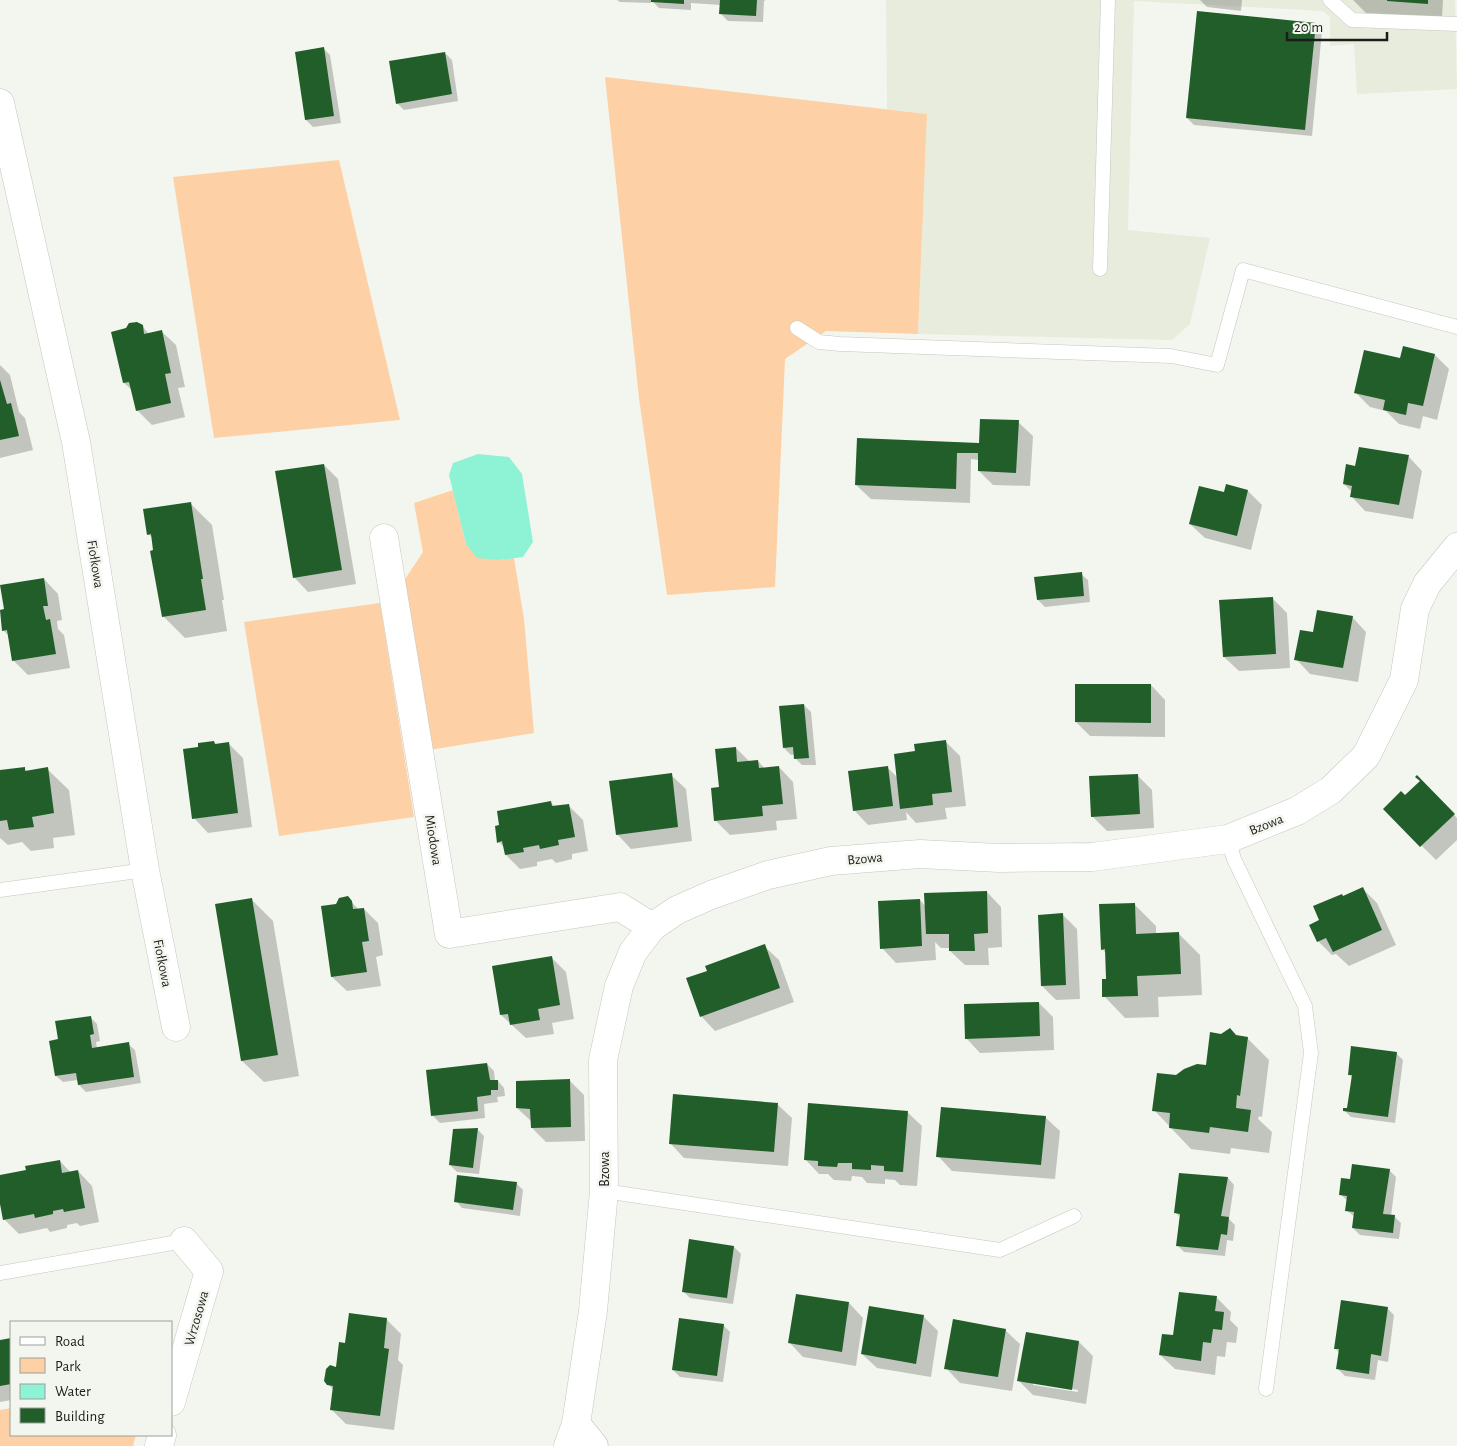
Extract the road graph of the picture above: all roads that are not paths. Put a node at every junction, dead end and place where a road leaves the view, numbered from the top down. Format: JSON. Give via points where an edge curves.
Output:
{"nodes":[{"id":1,"x":1108,"y":0,"type":"edge"},
{"id":2,"x":1330,"y":0,"type":"edge"},
{"id":3,"x":1457,"y":24,"type":"edge"},
{"id":4,"x":0,"y":104,"type":"edge"},
{"id":5,"x":1100,"y":269,"type":"dead end"},
{"id":6,"x":1457,"y":327,"type":"edge"},
{"id":7,"x":798,"y":328,"type":"dead end"},
{"id":8,"x":384,"y":538,"type":"dead end"},
{"id":9,"x":1457,"y":547,"type":"edge"},
{"id":10,"x":1228,"y":840,"type":"junction"},
{"id":11,"x":145,"y":870,"type":"junction"},
{"id":12,"x":0,"y":890,"type":"edge"},
{"id":13,"x":652,"y":926,"type":"junction"},
{"id":14,"x":176,"y":1028,"type":"dead end"},
{"id":15,"x":604,"y":1191,"type":"junction"},
{"id":16,"x":1074,"y":1216,"type":"dead end"},
{"id":17,"x":184,"y":1241,"type":"joint"},
{"id":18,"x":0,"y":1273,"type":"edge"},
{"id":19,"x":1266,"y":1389,"type":"dead end"},
{"id":20,"x":172,"y":1399,"type":"edge"},
{"id":21,"x":572,"y":1435,"type":"edge"},
{"id":22,"x":594,"y":1446,"type":"edge"}],
"edges":[{"from":1,"to":5,"type":"lane"},
{"from":2,"to":3,"type":"lane","via":[[1352,20]]},
{"from":4,"to":11,"type":"street","name":"Fiołkowa","via":[[76,442]]},
{"from":6,"to":7,"type":"lane","via":[[1243,270],[1217,365],[1171,356],[840,344],[819,342]]},
{"from":8,"to":13,"type":"street","name":"Miodowa","via":[[449,934],[620,906]]},
{"from":9,"to":10,"type":"street","name":"Bzowa","via":[[1427,584],[1415,609],[1404,680],[1366,756],[1332,790],[1297,811]]},
{"from":10,"to":13,"type":"street","name":"Bzowa","via":[[1092,857],[999,858],[920,854],[830,861],[768,875],[711,895],[677,910]]},
{"from":10,"to":19,"type":"lane","via":[[1304,1006],[1311,1053]]},
{"from":11,"to":12,"type":"lane"},
{"from":11,"to":14,"type":"street","name":"Fiołkowa"},
{"from":13,"to":15,"type":"street","name":"Bzowa","via":[[633,952],[619,986],[603,1060]]},
{"from":15,"to":16,"type":"lane","via":[[1000,1250]]},
{"from":15,"to":21,"type":"street","name":"Bzowa","via":[[593,1311]]},
{"from":17,"to":18,"type":"lane"},
{"from":17,"to":20,"type":"street","name":"Wrzosowa","via":[[209,1271]]},
{"from":21,"to":22,"type":"street"}]}
